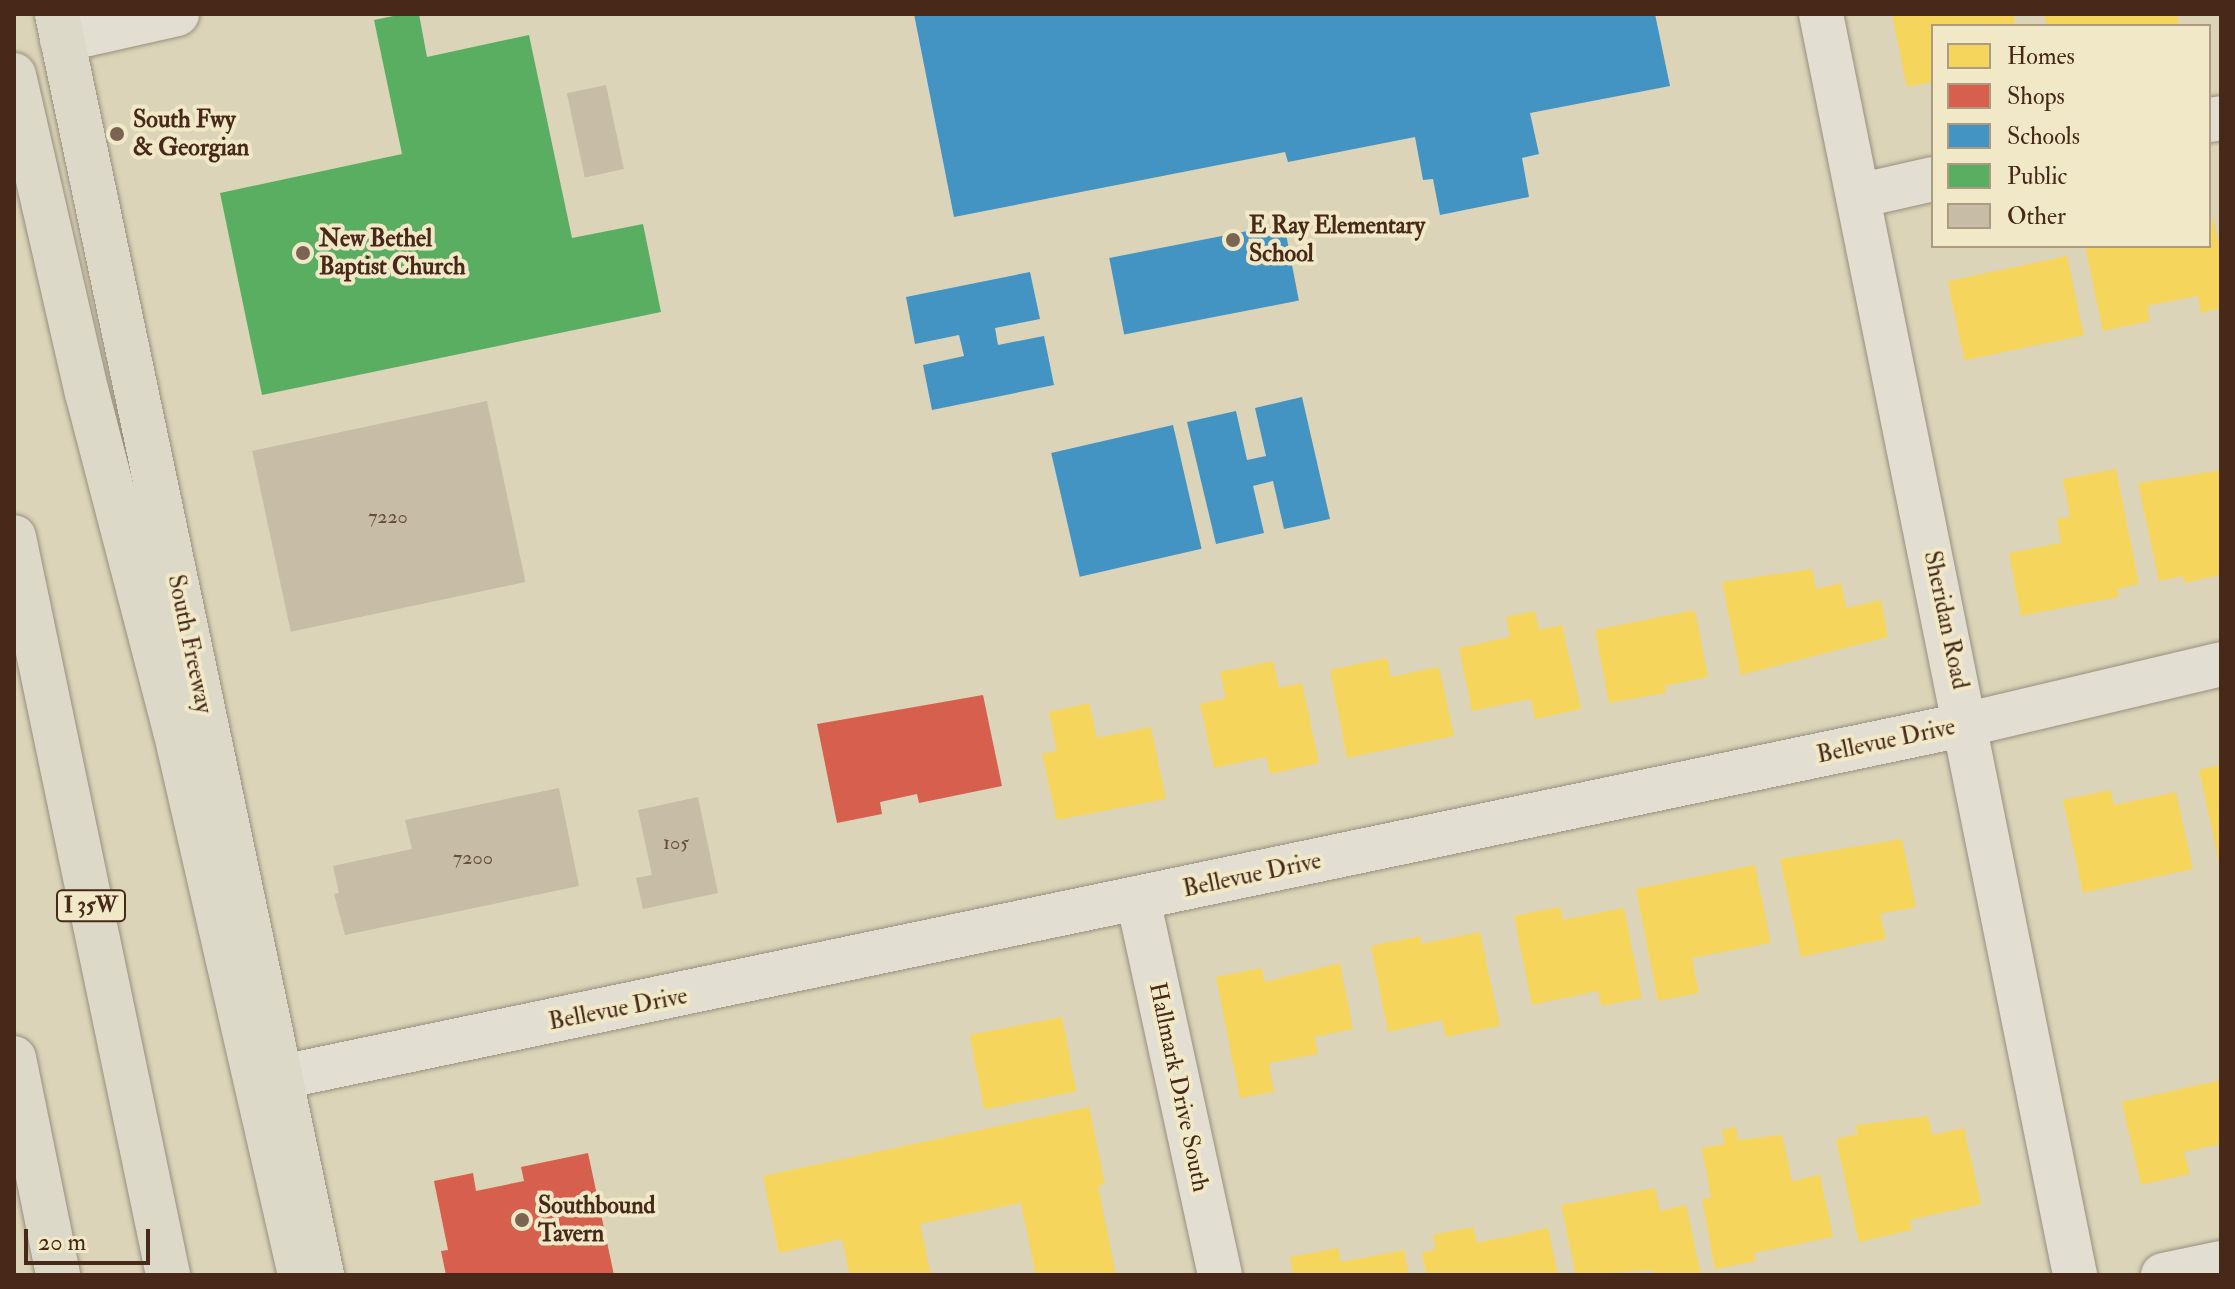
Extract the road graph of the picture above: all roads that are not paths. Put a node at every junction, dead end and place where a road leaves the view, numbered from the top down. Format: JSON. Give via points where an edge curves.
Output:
{"nodes":[{"id":1,"x":177,"y":14,"type":"edge"},
{"id":2,"x":1821,"y":14,"type":"edge"},
{"id":3,"x":60,"y":27,"type":"edge"},
{"id":4,"x":14,"y":75,"type":"edge"},
{"id":5,"x":1931,"y":179,"type":"edge"},
{"id":6,"x":1858,"y":196,"type":"junction"},
{"id":7,"x":14,"y":537,"type":"edge"},
{"id":8,"x":2221,"y":664,"type":"edge"},
{"id":9,"x":1968,"y":724,"type":"junction"},
{"id":10,"x":1138,"y":899,"type":"junction"},
{"id":11,"x":14,"y":1058,"type":"edge"},
{"id":12,"x":282,"y":1077,"type":"junction"},
{"id":13,"x":2221,"y":1263,"type":"edge"},
{"id":14,"x":58,"y":1275,"type":"edge"},
{"id":15,"x":168,"y":1275,"type":"edge"},
{"id":16,"x":300,"y":1275,"type":"edge"},
{"id":17,"x":322,"y":1275,"type":"edge"},
{"id":18,"x":1220,"y":1275,"type":"edge"},
{"id":19,"x":2075,"y":1275,"type":"edge"},
{"id":20,"x":2163,"y":1275,"type":"edge"}],
"edges":[{"from":1,"to":3,"type":"street"},
{"from":2,"to":6,"type":"street","name":"Sheridan Road"},
{"from":3,"to":12,"type":"main road","name":"South Freeway"},
{"from":4,"to":16,"type":"main road","via":[[87,393],[175,730]]},
{"from":5,"to":6,"type":"street"},
{"from":6,"to":9,"type":"street","name":"Sheridan Road"},
{"from":7,"to":15,"type":"main road","number":"I 35W"},
{"from":8,"to":9,"type":"street","name":"Bellevue Drive"},
{"from":9,"to":10,"type":"street","name":"Bellevue Drive"},
{"from":9,"to":19,"type":"street","name":"Sheridan Road"},
{"from":10,"to":12,"type":"street","name":"Bellevue Drive"},
{"from":10,"to":18,"type":"street","name":"Hallmark Drive South"},
{"from":11,"to":14,"type":"main road"},
{"from":12,"to":17,"type":"main road","name":"South Freeway"},
{"from":13,"to":20,"type":"street"}]}
